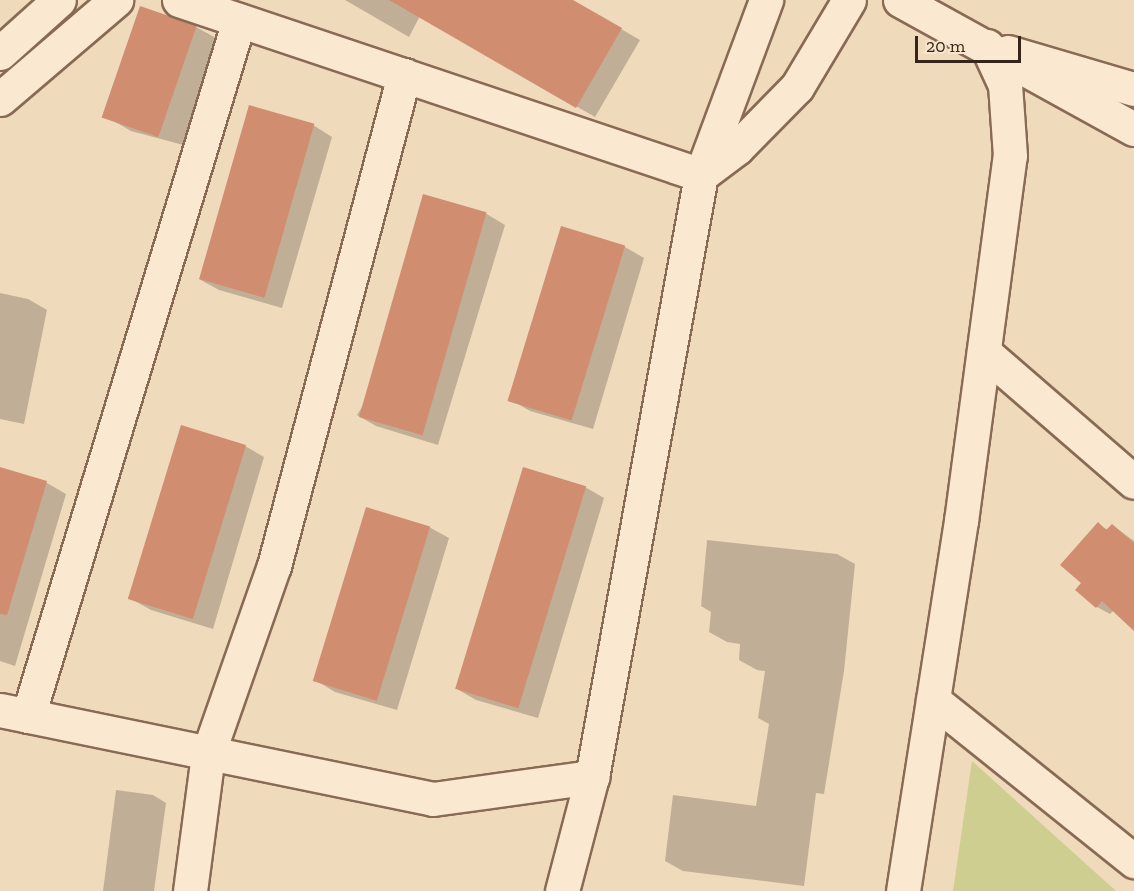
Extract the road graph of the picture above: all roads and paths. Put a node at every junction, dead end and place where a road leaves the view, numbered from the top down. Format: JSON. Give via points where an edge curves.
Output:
{"nodes":[{"id":1,"x":60,"y":0,"type":"edge"},
{"id":2,"x":116,"y":0,"type":"edge"},
{"id":3,"x":179,"y":0,"type":"edge"},
{"id":4,"x":766,"y":0,"type":"edge"},
{"id":5,"x":849,"y":0,"type":"edge"},
{"id":6,"x":900,"y":0,"type":"edge"},
{"id":7,"x":239,"y":20,"type":"junction"},
{"id":8,"x":987,"y":46,"type":"junction"},
{"id":9,"x":0,"y":53,"type":"edge"},
{"id":10,"x":404,"y":75,"type":"junction"},
{"id":11,"x":1134,"y":89,"type":"edge"},
{"id":12,"x":0,"y":99,"type":"edge"},
{"id":13,"x":1134,"y":129,"type":"edge"},
{"id":14,"x":701,"y":175,"type":"junction"},
{"id":15,"x":984,"y":352,"type":"junction"},
{"id":16,"x":1134,"y":482,"type":"edge"},
{"id":17,"x":933,"y":700,"type":"junction"},
{"id":18,"x":14,"y":713,"type":"edge"},
{"id":19,"x":208,"y":754,"type":"junction"},
{"id":20,"x":592,"y":777,"type":"junction"},
{"id":21,"x":1134,"y":861,"type":"edge"},
{"id":22,"x":190,"y":891,"type":"edge"},
{"id":23,"x":562,"y":891,"type":"edge"},
{"id":24,"x":903,"y":891,"type":"edge"}],
"edges":[{"from":1,"to":9,"type":"street"},
{"from":2,"to":12,"type":"street"},
{"from":3,"to":7,"type":"street"},
{"from":4,"to":14,"type":"street"},
{"from":5,"to":14,"type":"street","via":[[797,87],[737,148]]},
{"from":6,"to":8,"type":"street"},
{"from":7,"to":10,"type":"street"},
{"from":7,"to":18,"type":"street"},
{"from":8,"to":11,"type":"street"},
{"from":8,"to":13,"type":"street"},
{"from":8,"to":15,"type":"street","via":[[1005,85],[1011,156]]},
{"from":10,"to":14,"type":"street"},
{"from":10,"to":19,"type":"street","via":[[274,566]]},
{"from":14,"to":20,"type":"street"},
{"from":15,"to":16,"type":"street"},
{"from":15,"to":17,"type":"street"},
{"from":17,"to":21,"type":"street"},
{"from":17,"to":24,"type":"street"},
{"from":18,"to":19,"type":"street"},
{"from":19,"to":20,"type":"street","via":[[433,800]]},
{"from":19,"to":22,"type":"street"},
{"from":20,"to":23,"type":"street"}]}
